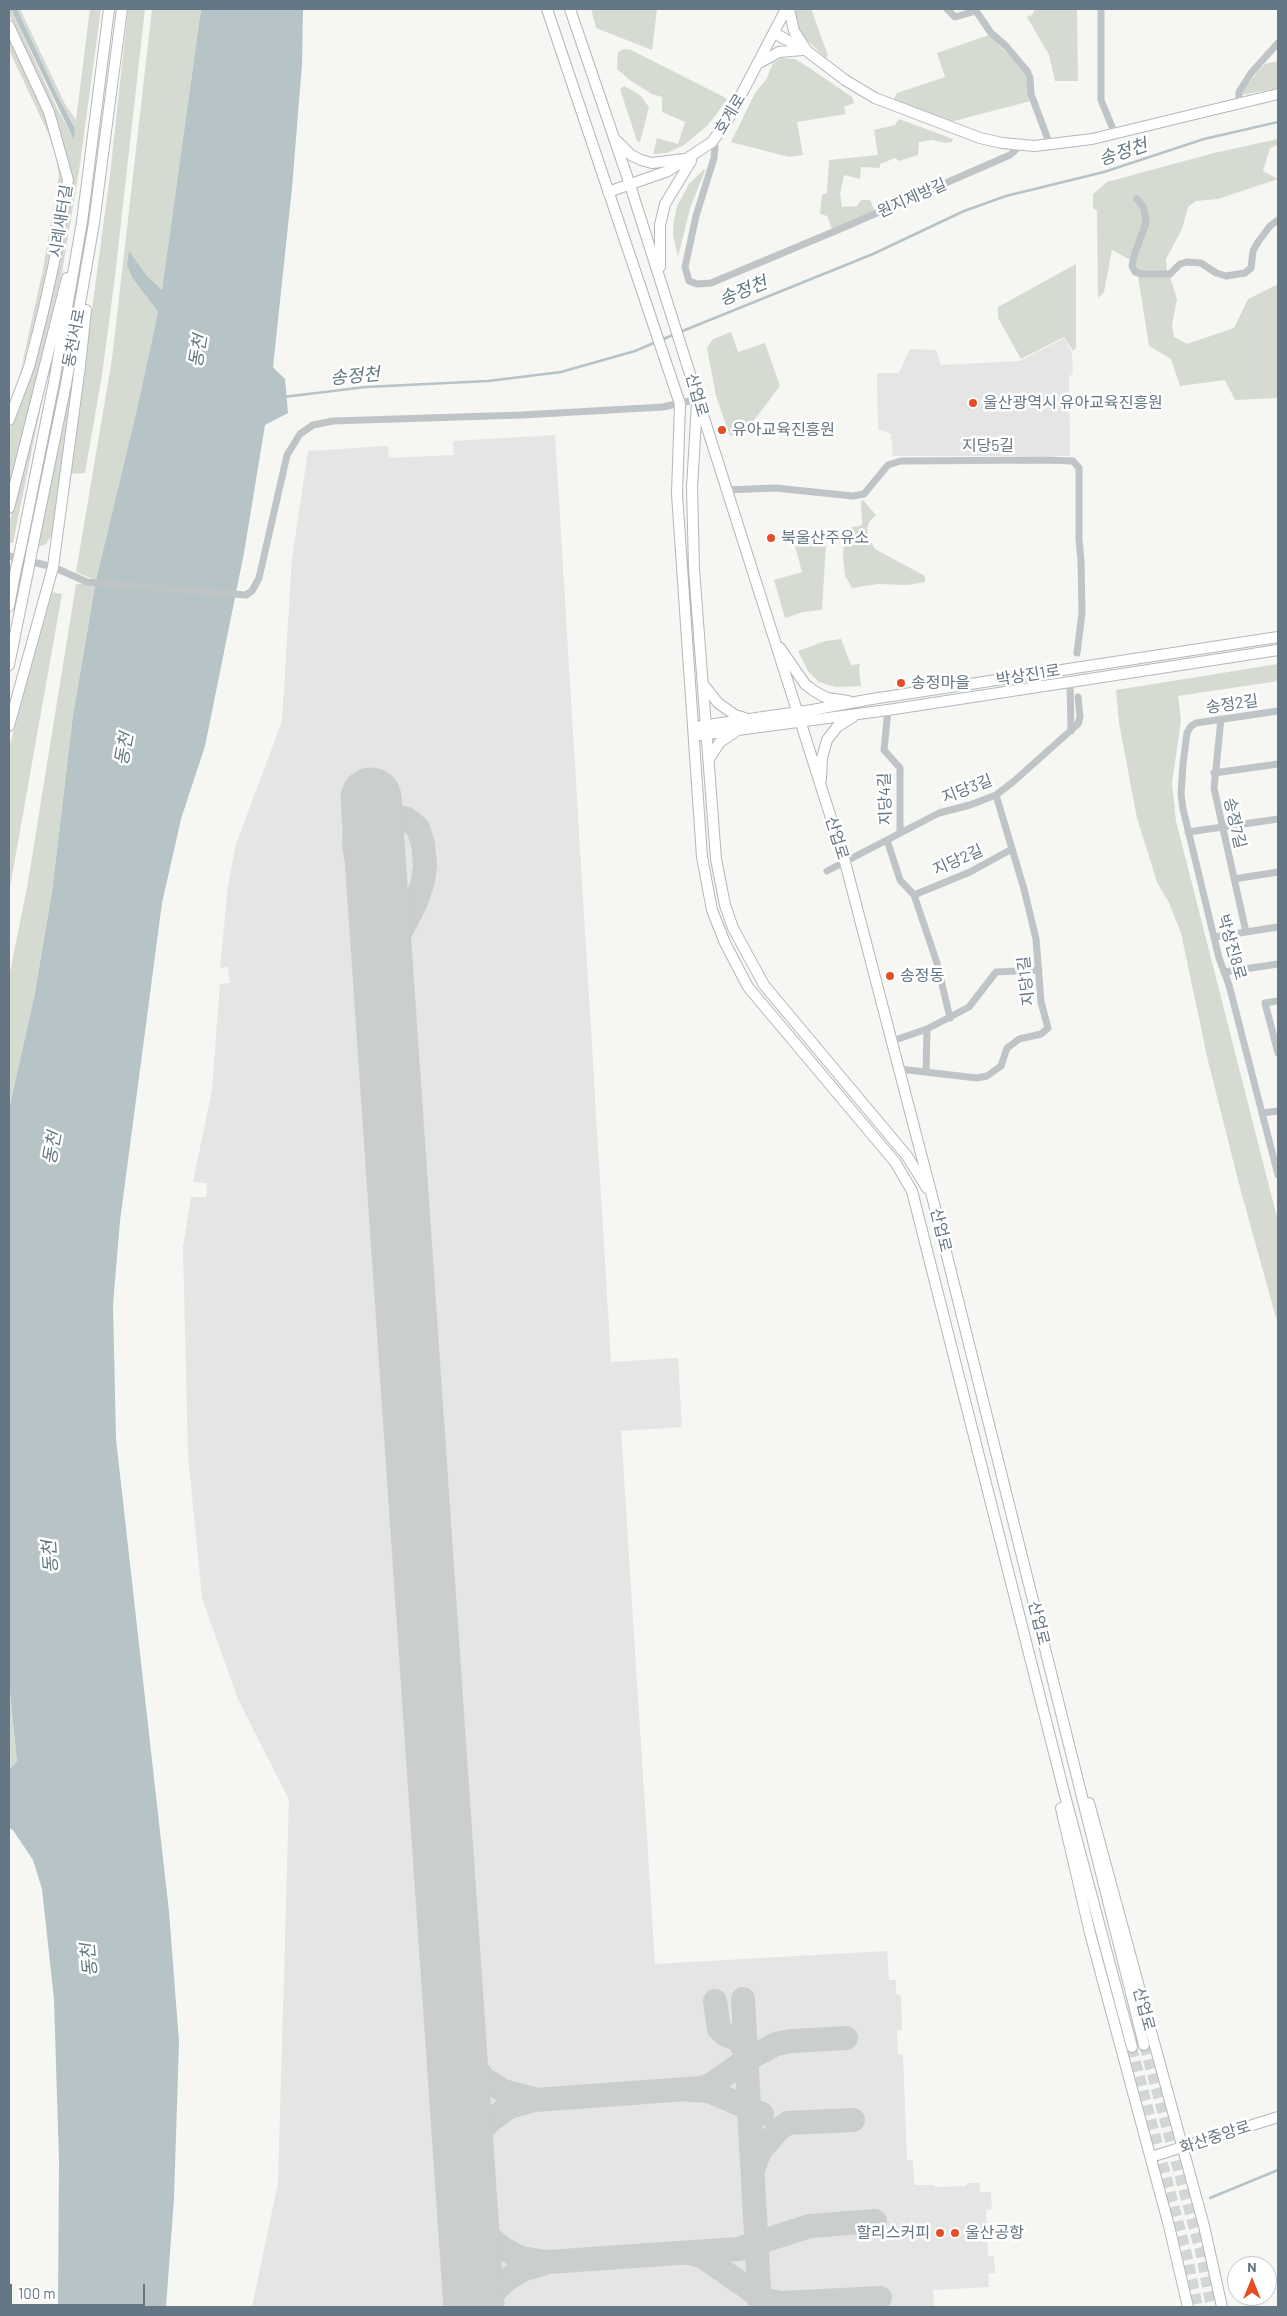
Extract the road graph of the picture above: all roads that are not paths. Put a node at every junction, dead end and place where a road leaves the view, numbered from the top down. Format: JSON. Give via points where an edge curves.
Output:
{"nodes":[{"id":1,"x":109,"y":9,"type":"edge"},
{"id":2,"x":122,"y":9,"type":"edge"},
{"id":3,"x":547,"y":9,"type":"edge"},
{"id":4,"x":570,"y":9,"type":"edge"},
{"id":5,"x":788,"y":9,"type":"edge"},
{"id":6,"x":947,"y":9,"type":"edge"},
{"id":7,"x":1101,"y":9,"type":"edge"},
{"id":8,"x":9,"y":26,"type":"edge"},
{"id":9,"x":774,"y":33,"type":"junction"},
{"id":10,"x":1278,"y":43,"type":"edge"},
{"id":11,"x":807,"y":51,"type":"junction"},
{"id":12,"x":758,"y":64,"type":"junction"},
{"id":13,"x":1278,"y":94,"type":"edge"},
{"id":14,"x":1239,"y":103,"type":"junction"},
{"id":15,"x":1115,"y":134,"type":"junction"},
{"id":16,"x":614,"y":137,"type":"junction"},
{"id":17,"x":712,"y":142,"type":"junction"},
{"id":18,"x":1021,"y":145,"type":"junction"},
{"id":19,"x":1050,"y":145,"type":"junction"},
{"id":20,"x":697,"y":154,"type":"junction"},
{"id":21,"x":630,"y":185,"type":"junction"},
{"id":22,"x":608,"y":192,"type":"junction"},
{"id":23,"x":1137,"y":199,"type":"dead end"},
{"id":24,"x":1278,"y":220,"type":"edge"},
{"id":25,"x":82,"y":222,"type":"junction"},
{"id":26,"x":94,"y":223,"type":"junction"},
{"id":27,"x":661,"y":283,"type":"junction"},
{"id":28,"x":698,"y":399,"type":"junction"},
{"id":29,"x":680,"y":404,"type":"junction"},
{"id":30,"x":9,"y":420,"type":"edge"},
{"id":31,"x":726,"y":490,"type":"junction"},
{"id":32,"x":9,"y":508,"type":"edge"},
{"id":33,"x":9,"y":556,"type":"edge"},
{"id":34,"x":53,"y":567,"type":"junction"},
{"id":35,"x":9,"y":606,"type":"edge"},
{"id":36,"x":1278,"y":636,"type":"edge"},
{"id":37,"x":773,"y":638,"type":"junction"},
{"id":38,"x":1278,"y":650,"type":"edge"},
{"id":39,"x":1077,"y":652,"type":"dead end"},
{"id":40,"x":9,"y":665,"type":"edge"},
{"id":41,"x":1070,"y":682,"type":"junction"},
{"id":42,"x":703,"y":683,"type":"junction"},
{"id":43,"x":1078,"y":697,"type":"dead end"},
{"id":44,"x":856,"y":701,"type":"junction"},
{"id":45,"x":888,"y":710,"type":"junction"},
{"id":46,"x":1278,"y":711,"type":"edge"},
{"id":47,"x":860,"y":714,"type":"junction"},
{"id":48,"x":798,"y":717,"type":"junction"},
{"id":49,"x":748,"y":719,"type":"junction"},
{"id":50,"x":780,"y":719,"type":"junction"},
{"id":51,"x":1221,"y":719,"type":"junction"},
{"id":52,"x":9,"y":726,"type":"edge"},
{"id":53,"x":1191,"y":726,"type":"joint"},
{"id":54,"x":742,"y":729,"type":"junction"},
{"id":55,"x":706,"y":730,"type":"junction"},
{"id":56,"x":694,"y":731,"type":"junction"},
{"id":57,"x":1070,"y":731,"type":"junction"},
{"id":58,"x":709,"y":760,"type":"junction"},
{"id":59,"x":1278,"y":764,"type":"edge"},
{"id":60,"x":1214,"y":773,"type":"junction"},
{"id":61,"x":821,"y":787,"type":"junction"},
{"id":62,"x":996,"y":795,"type":"junction"},
{"id":63,"x":1278,"y":819,"type":"edge"},
{"id":64,"x":1222,"y":827,"type":"junction"},
{"id":65,"x":1188,"y":832,"type":"junction"},
{"id":66,"x":900,"y":833,"type":"junction"},
{"id":67,"x":887,"y":840,"type":"junction"},
{"id":68,"x":1012,"y":849,"type":"junction"},
{"id":69,"x":845,"y":862,"type":"junction"},
{"id":70,"x":827,"y":871,"type":"dead end"},
{"id":71,"x":1278,"y":872,"type":"edge"},
{"id":72,"x":1234,"y":879,"type":"junction"},
{"id":73,"x":914,"y":895,"type":"junction"},
{"id":74,"x":1278,"y":927,"type":"edge"},
{"id":75,"x":1246,"y":932,"type":"junction"},
{"id":76,"x":1214,"y":937,"type":"junction"},
{"id":77,"x":1278,"y":964,"type":"edge"},
{"id":78,"x":1039,"y":970,"type":"junction"},
{"id":79,"x":1224,"y":972,"type":"junction"},
{"id":80,"x":1278,"y":1001,"type":"edge"},
{"id":81,"x":950,"y":1018,"type":"junction"},
{"id":82,"x":926,"y":1028,"type":"junction"},
{"id":83,"x":892,"y":1041,"type":"junction"},
{"id":84,"x":1278,"y":1053,"type":"edge"},
{"id":85,"x":899,"y":1069,"type":"junction"},
{"id":86,"x":926,"y":1072,"type":"junction"},
{"id":87,"x":1278,"y":1111,"type":"edge"},
{"id":88,"x":1262,"y":1113,"type":"junction"},
{"id":89,"x":1278,"y":1175,"type":"edge"},
{"id":90,"x":934,"y":1202,"type":"junction"},
{"id":91,"x":1053,"y":1683,"type":"junction"},
{"id":92,"x":1038,"y":1687,"type":"junction"},
{"id":93,"x":1144,"y":2045,"type":"tunnel mouth"},
{"id":94,"x":1132,"y":2047,"type":"tunnel mouth"},
{"id":95,"x":1278,"y":2117,"type":"edge"},
{"id":96,"x":1182,"y":2148,"type":"junction"},
{"id":97,"x":1151,"y":2157,"type":"junction"},
{"id":98,"x":1188,"y":2307,"type":"edge"},
{"id":99,"x":1222,"y":2307,"type":"edge"}],
"edges":[{"from":1,"to":25,"type":"main road","name":"동천서로"},
{"from":2,"to":26,"type":"main road","name":"동천서로"},
{"from":3,"to":22,"type":"main road","name":"산업로"},
{"from":4,"to":16,"type":"main road","name":"산업로"},
{"from":5,"to":9,"type":"main road","name":"호계로"},
{"from":5,"to":11,"type":"main road","via":[[794,31]]},
{"from":6,"to":19,"type":"street","via":[[955,17],[976,11],[991,33],[1027,71],[1031,94]]},
{"from":7,"to":15,"type":"street","via":[[1101,100]]},
{"from":8,"to":30,"type":"main road","name":"시례새터길","via":[[49,112],[68,180],[54,263],[30,367]]},
{"from":9,"to":11,"type":"main road"},
{"from":9,"to":12,"type":"main road","name":"호계로"},
{"from":10,"to":14,"type":"street","via":[[1251,73],[1239,92]]},
{"from":11,"to":12,"type":"main road","via":[[779,52]]},
{"from":11,"to":18,"type":"main road","via":[[860,90],[892,105],[980,138]]},
{"from":12,"to":17,"type":"main road","name":"호계로"},
{"from":13,"to":14,"type":"main road"},
{"from":14,"to":15,"type":"main road"},
{"from":15,"to":19,"type":"main road"},
{"from":16,"to":20,"type":"main road","via":[[631,155],[652,163],[682,160]]},
{"from":16,"to":21,"type":"main road","name":"산업로"},
{"from":17,"to":18,"type":"street","name":"원지제방길","via":[[714,158],[685,267],[689,281],[697,284],[711,283],[840,229],[1010,155]]},
{"from":17,"to":20,"type":"main road","name":"호계로"},
{"from":18,"to":19,"type":"main road"},
{"from":20,"to":21,"type":"main road","name":"호계로","via":[[668,171]]},
{"from":20,"to":27,"type":"main road","via":[[665,204],[660,225]]},
{"from":21,"to":22,"type":"main road","name":"호계로"},
{"from":21,"to":27,"type":"main road","name":"산업로"},
{"from":22,"to":29,"type":"main road","name":"산업로"},
{"from":23,"to":24,"type":"street","via":[[1144,208],[1146,222],[1132,266],[1135,272],[1143,274],[1170,274],[1187,262],[1201,263],[1226,276],[1245,273],[1251,268],[1253,250]]},
{"from":25,"to":32,"type":"main road"},
{"from":25,"to":35,"type":"main road","name":"동천서로","bridge":true},
{"from":26,"to":34,"type":"main road","via":[[80,366]]},
{"from":26,"to":40,"type":"main road","name":"동천서로","bridge":true,"via":[[66,384]]},
{"from":27,"to":28,"type":"main road","name":"산업로"},
{"from":28,"to":29,"type":"street"},
{"from":28,"to":31,"type":"main road","name":"산업로"},
{"from":28,"to":42,"type":"main road","via":[[692,509]]},
{"from":29,"to":34,"type":"street","via":[[522,415],[333,421],[313,426],[300,434],[287,455],[259,578],[252,591],[243,596],[95,583],[80,580]]},
{"from":29,"to":56,"type":"main road","name":"산업로","via":[[677,494]]},
{"from":31,"to":37,"type":"main road","name":"산업로"},
{"from":31,"to":39,"type":"street","name":"지당5길","via":[[775,488],[852,496],[864,494],[888,465],[901,461],[1073,462],[1078,468],[1081,561],[1082,613]]},
{"from":33,"to":34,"type":"street"},
{"from":34,"to":52,"type":"main road"},
{"from":36,"to":44,"type":"main road","name":"박상진1로"},
{"from":37,"to":44,"type":"main road","via":[[797,674],[814,691],[827,698]]},
{"from":37,"to":48,"type":"main road","name":"산업로"},
{"from":38,"to":41,"type":"main road","name":"박상진1로"},
{"from":41,"to":45,"type":"main road","name":"박상진1로"},
{"from":41,"to":57,"type":"street"},
{"from":42,"to":49,"type":"main road","via":[[725,709]]},
{"from":42,"to":55,"type":"main road"},
{"from":43,"to":57,"type":"street","name":"지당3길","via":[[1080,717]]},
{"from":44,"to":48,"type":"main road","name":"박상진1로"},
{"from":45,"to":47,"type":"main road","name":"박상진1로"},
{"from":45,"to":66,"type":"street","name":"지당4길","via":[[884,750],[900,768]]},
{"from":46,"to":51,"type":"street","name":"송정2길"},
{"from":47,"to":48,"type":"main road","name":"박상진1로"},
{"from":47,"to":61,"type":"main road","via":[[837,727],[827,740],[822,758]]},
{"from":48,"to":50,"type":"main road","name":"박상진1로"},
{"from":48,"to":61,"type":"main road","name":"산업로"},
{"from":49,"to":50,"type":"main road"},
{"from":49,"to":55,"type":"main road"},
{"from":50,"to":54,"type":"main road"},
{"from":51,"to":53,"type":"street","name":"송정2길"},
{"from":51,"to":60,"type":"street","name":"송정7길"},
{"from":53,"to":65,"type":"street","name":"박상진8로","via":[[1187,733],[1182,782]]},
{"from":54,"to":55,"type":"main road"},
{"from":54,"to":58,"type":"main road","via":[[720,742]]},
{"from":55,"to":56,"type":"main road"},
{"from":55,"to":58,"type":"main road"},
{"from":56,"to":92,"type":"main road","name":"산업로","via":[[706,885],[725,943],[748,986],[894,1162],[912,1191]]},
{"from":57,"to":62,"type":"street","name":"지당3길"},
{"from":58,"to":90,"type":"main road","via":[[720,884],[733,928],[747,957],[770,993],[907,1156]]},
{"from":59,"to":60,"type":"street"},
{"from":60,"to":64,"type":"street","name":"송정7길","via":[[1215,801]]},
{"from":61,"to":69,"type":"main road","name":"산업로"},
{"from":62,"to":66,"type":"street","name":"지당3길","via":[[939,814]]},
{"from":62,"to":68,"type":"street","name":"지당1길"},
{"from":63,"to":64,"type":"street"},
{"from":64,"to":65,"type":"street"},
{"from":64,"to":72,"type":"street","name":"송정7길"},
{"from":65,"to":76,"type":"street","name":"박상진8로"},
{"from":66,"to":67,"type":"street","name":"지당3길"},
{"from":67,"to":69,"type":"street","name":"지당3길"},
{"from":67,"to":73,"type":"street","via":[[900,880]]},
{"from":68,"to":73,"type":"street","name":"지당2길","via":[[970,872]]},
{"from":68,"to":78,"type":"street","name":"지당1길","via":[[1036,940]]},
{"from":69,"to":70,"type":"street","name":"지당3길"},
{"from":69,"to":83,"type":"main road","name":"산업로"},
{"from":71,"to":72,"type":"street"},
{"from":72,"to":75,"type":"street","name":"송정7길"},
{"from":73,"to":81,"type":"street","via":[[937,963]]},
{"from":74,"to":75,"type":"street"},
{"from":75,"to":76,"type":"street"},
{"from":76,"to":79,"type":"street","name":"박상진8로"},
{"from":77,"to":79,"type":"street"},
{"from":78,"to":81,"type":"street","via":[[996,972],[970,1007]]},
{"from":78,"to":86,"type":"street","name":"지당1길","via":[[1040,1002],[1047,1030],[1014,1043],[1008,1048],[1001,1066],[987,1076],[977,1078]]},
{"from":79,"to":88,"type":"street","name":"박상진8로"},
{"from":80,"to":84,"type":"street","via":[[1265,1003]]},
{"from":81,"to":82,"type":"street"},
{"from":82,"to":83,"type":"street"},
{"from":82,"to":86,"type":"street"},
{"from":83,"to":85,"type":"main road","name":"산업로"},
{"from":85,"to":86,"type":"street","name":"지당1길"},
{"from":85,"to":90,"type":"main road","name":"산업로"},
{"from":87,"to":88,"type":"street"},
{"from":88,"to":89,"type":"street","name":"박상진8로"},
{"from":90,"to":91,"type":"main road","name":"산업로"},
{"from":91,"to":93,"type":"main road","name":"산업로"},
{"from":91,"to":96,"type":"main road","name":"산업로","via":[[1104,1856]]},
{"from":92,"to":94,"type":"main road","name":"산업로"},
{"from":92,"to":97,"type":"main road","name":"산업로","via":[[1058,1794],[1088,1924]]},
{"from":95,"to":96,"type":"main road","name":"화산중앙로"},
{"from":96,"to":97,"type":"main road","name":"화산중앙로"},
{"from":96,"to":99,"type":"main road","name":"산업로"},
{"from":97,"to":98,"type":"main road","name":"산업로"}]}
